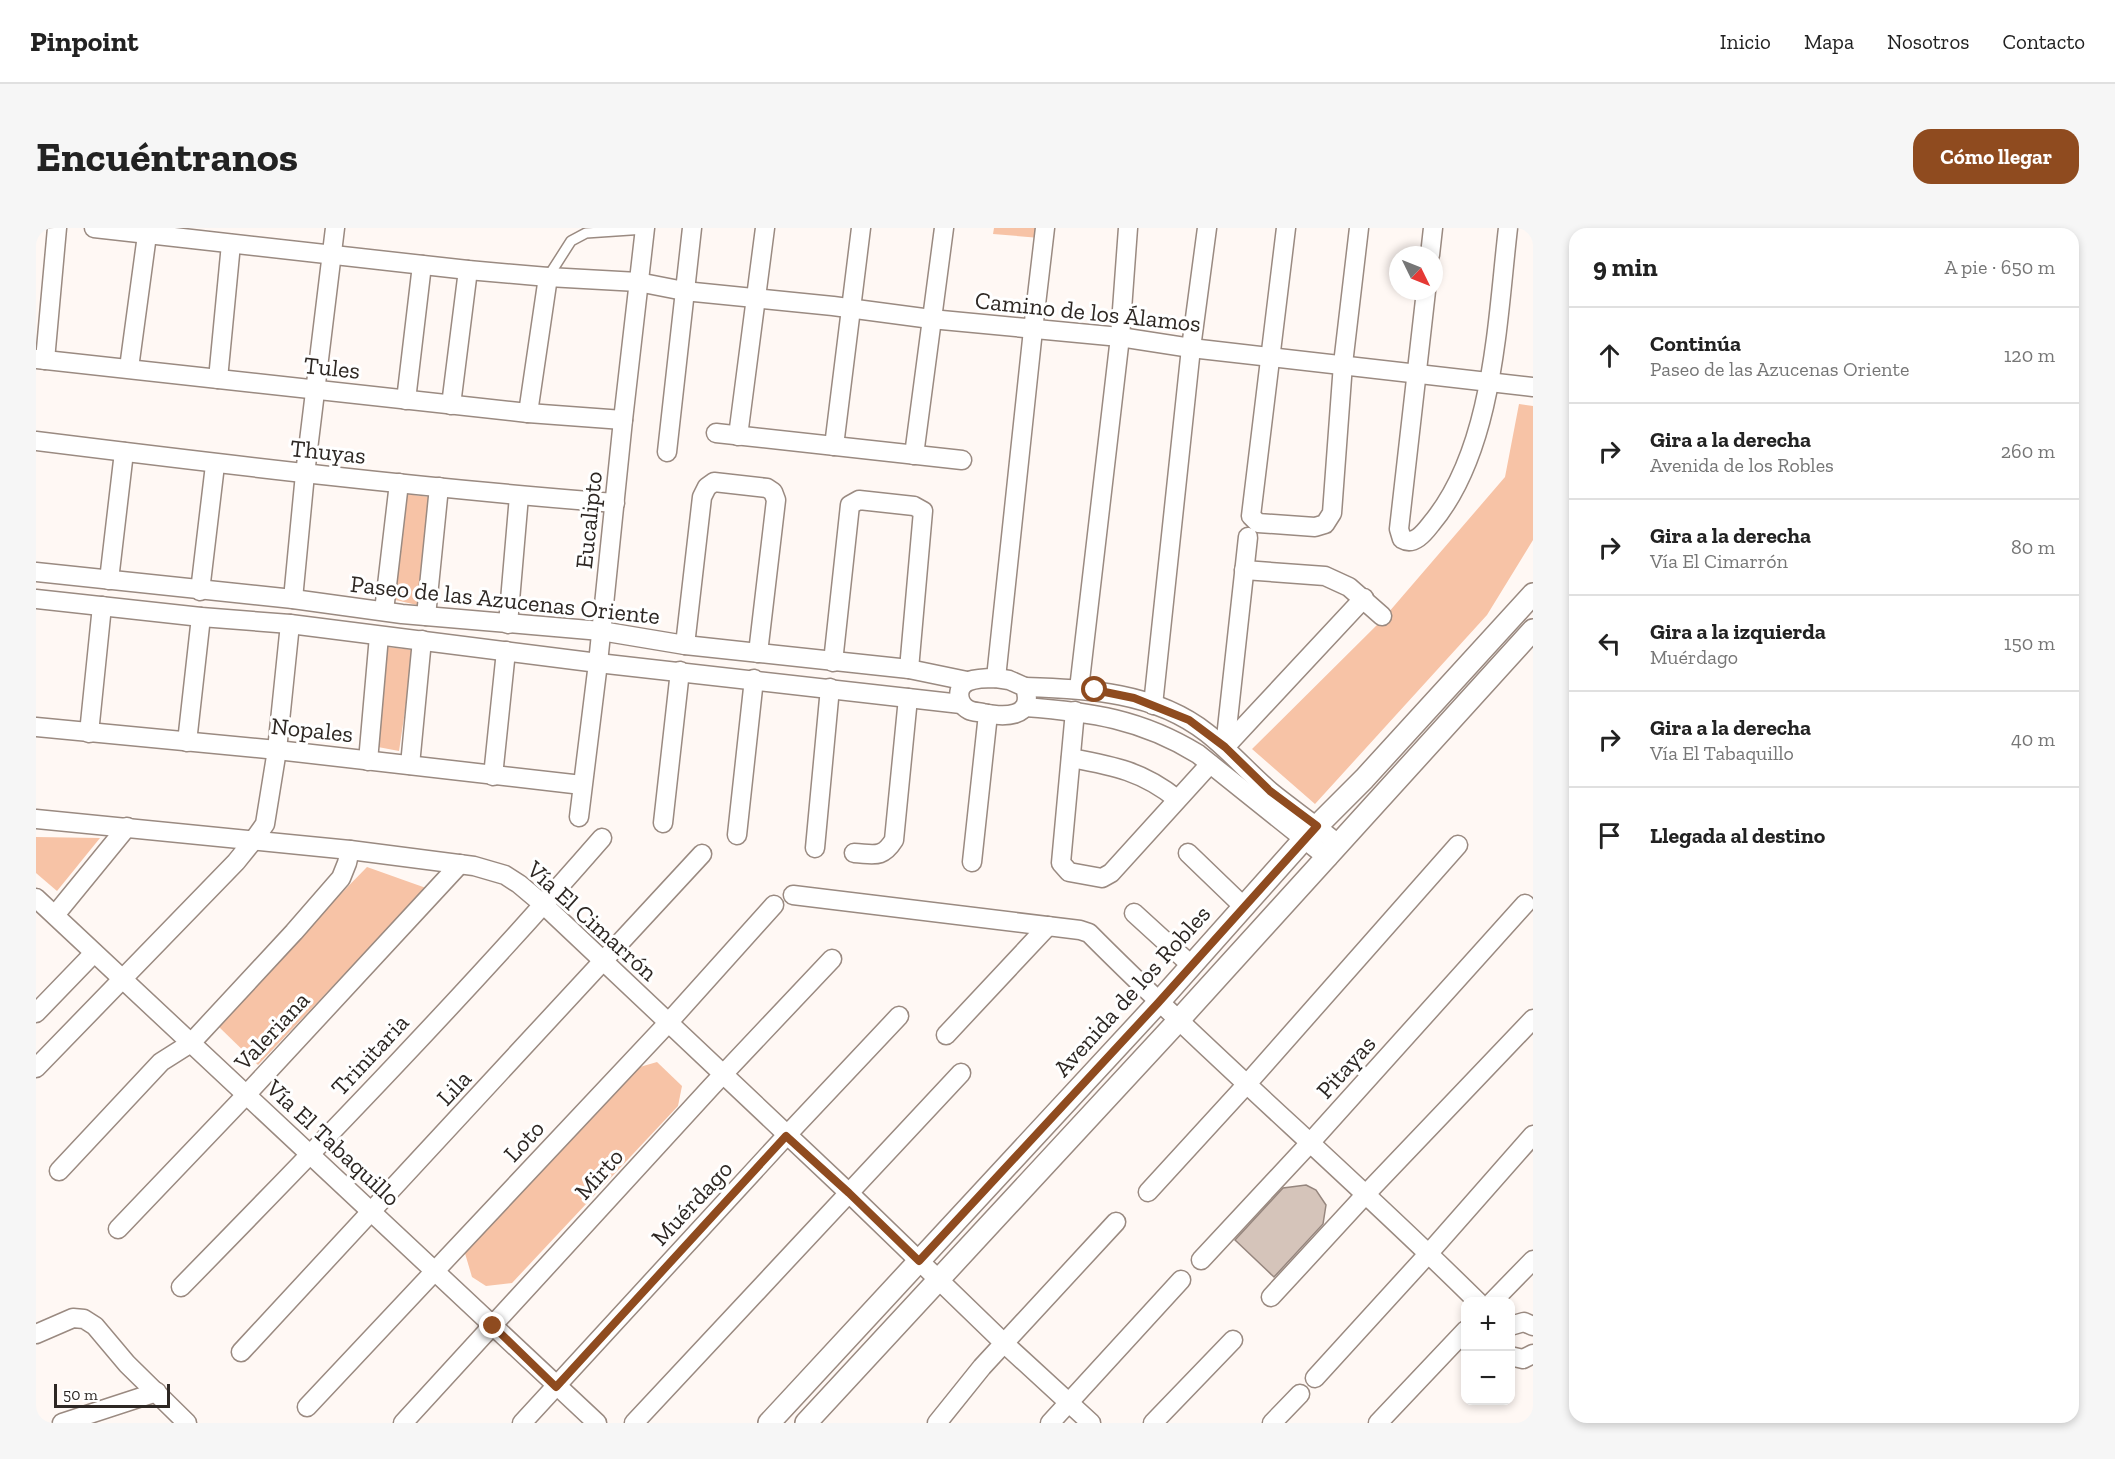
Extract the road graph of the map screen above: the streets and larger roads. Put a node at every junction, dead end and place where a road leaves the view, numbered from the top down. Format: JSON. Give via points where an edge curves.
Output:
{"nodes":[{"id":1,"x":57,"y":228,"type":"edge"},
{"id":2,"x":94,"y":228,"type":"edge"},
{"id":3,"x":334,"y":228,"type":"edge"},
{"id":4,"x":693,"y":228,"type":"edge"},
{"id":5,"x":765,"y":228,"type":"edge"},
{"id":6,"x":861,"y":228,"type":"edge"},
{"id":7,"x":944,"y":228,"type":"edge"},
{"id":8,"x":1045,"y":228,"type":"edge"},
{"id":9,"x":1128,"y":228,"type":"edge"},
{"id":10,"x":1207,"y":228,"type":"edge"},
{"id":11,"x":1286,"y":228,"type":"edge"},
{"id":12,"x":1359,"y":228,"type":"edge"},
{"id":13,"x":1433,"y":228,"type":"edge"},
{"id":14,"x":1508,"y":228,"type":"edge"},
{"id":15,"x":645,"y":229,"type":"edge"},
{"id":16,"x":123,"y":230,"type":"edge"},
{"id":17,"x":147,"y":235,"type":"junction"},
{"id":18,"x":221,"y":238,"type":"edge"},
{"id":19,"x":1431,"y":246,"type":"edge"},
{"id":20,"x":332,"y":254,"type":"junction"},
{"id":21,"x":422,"y":265,"type":"junction"},
{"id":22,"x":468,"y":270,"type":"junction"},
{"id":23,"x":548,"y":278,"type":"junction"},
{"id":24,"x":638,"y":282,"type":"junction"},
{"id":25,"x":684,"y":291,"type":"junction"},
{"id":26,"x":757,"y":298,"type":"junction"},
{"id":27,"x":1425,"y":300,"type":"edge"},
{"id":28,"x":850,"y":309,"type":"junction"},
{"id":29,"x":932,"y":320,"type":"junction"},
{"id":30,"x":1033,"y":330,"type":"junction"},
{"id":31,"x":1120,"y":337,"type":"junction"},
{"id":32,"x":1191,"y":348,"type":"junction"},
{"id":33,"x":1270,"y":357,"type":"junction"},
{"id":34,"x":40,"y":359,"type":"edge"},
{"id":35,"x":1343,"y":364,"type":"junction"},
{"id":36,"x":129,"y":368,"type":"junction"},
{"id":37,"x":1417,"y":374,"type":"junction"},
{"id":38,"x":218,"y":379,"type":"junction"},
{"id":39,"x":1490,"y":381,"type":"junction"},
{"id":40,"x":1533,"y":387,"type":"edge"},
{"id":41,"x":315,"y":390,"type":"junction"},
{"id":42,"x":406,"y":400,"type":"junction"},
{"id":43,"x":451,"y":405,"type":"junction"},
{"id":44,"x":528,"y":413,"type":"junction"},
{"id":45,"x":623,"y":420,"type":"junction"},
{"id":46,"x":716,"y":433,"type":"dead end"},
{"id":47,"x":738,"y":436,"type":"junction"},
{"id":48,"x":36,"y":441,"type":"edge"},
{"id":49,"x":834,"y":446,"type":"junction"},
{"id":50,"x":124,"y":452,"type":"junction"},
{"id":51,"x":667,"y":452,"type":"dead end"},
{"id":52,"x":914,"y":455,"type":"junction"},
{"id":53,"x":962,"y":460,"type":"dead end"},
{"id":54,"x":215,"y":465,"type":"junction"},
{"id":55,"x":305,"y":474,"type":"junction"},
{"id":56,"x":399,"y":483,"type":"junction"},
{"id":57,"x":439,"y":488,"type":"junction"},
{"id":58,"x":519,"y":496,"type":"junction"},
{"id":59,"x":615,"y":503,"type":"junction"},
{"id":60,"x":1251,"y":529,"type":"junction"},
{"id":61,"x":1244,"y":570,"type":"junction"},
{"id":62,"x":36,"y":572,"type":"edge"},
{"id":63,"x":109,"y":579,"type":"junction"},
{"id":64,"x":200,"y":591,"type":"junction"},
{"id":65,"x":1533,"y":594,"type":"edge"},
{"id":66,"x":1364,"y":598,"type":"junction"},
{"id":67,"x":36,"y":599,"type":"edge"},
{"id":68,"x":293,"y":600,"type":"junction"},
{"id":69,"x":102,"y":606,"type":"junction"},
{"id":70,"x":384,"y":611,"type":"junction"},
{"id":71,"x":426,"y":616,"type":"junction"},
{"id":72,"x":1382,"y":616,"type":"dead end"},
{"id":73,"x":201,"y":617,"type":"junction"},
{"id":74,"x":290,"y":624,"type":"junction"},
{"id":75,"x":508,"y":624,"type":"junction"},
{"id":76,"x":1533,"y":630,"type":"edge"},
{"id":77,"x":601,"y":631,"type":"junction"},
{"id":78,"x":379,"y":636,"type":"junction"},
{"id":79,"x":422,"y":640,"type":"junction"},
{"id":80,"x":685,"y":645,"type":"junction"},
{"id":81,"x":506,"y":651,"type":"junction"},
{"id":82,"x":758,"y":653,"type":"junction"},
{"id":83,"x":833,"y":662,"type":"junction"},
{"id":84,"x":598,"y":663,"type":"junction"},
{"id":85,"x":909,"y":669,"type":"junction"},
{"id":86,"x":680,"y":671,"type":"junction"},
{"id":87,"x":996,"y":678,"type":"junction"},
{"id":88,"x":754,"y":679,"type":"junction"},
{"id":89,"x":967,"y":681,"type":"junction"},
{"id":90,"x":1025,"y":687,"type":"junction"},
{"id":91,"x":830,"y":688,"type":"junction"},
{"id":92,"x":1079,"y":688,"type":"junction"},
{"id":93,"x":908,"y":698,"type":"junction"},
{"id":94,"x":961,"y":704,"type":"junction"},
{"id":95,"x":1153,"y":705,"type":"junction"},
{"id":96,"x":1025,"y":707,"type":"junction"},
{"id":97,"x":1075,"y":711,"type":"junction"},
{"id":98,"x":988,"y":714,"type":"junction"},
{"id":99,"x":1189,"y":720,"type":"junction"},
{"id":100,"x":36,"y":727,"type":"edge"},
{"id":101,"x":89,"y":733,"type":"junction"},
{"id":102,"x":1176,"y":740,"type":"junction"},
{"id":103,"x":187,"y":742,"type":"junction"},
{"id":104,"x":1225,"y":747,"type":"junction"},
{"id":105,"x":277,"y":750,"type":"junction"},
{"id":106,"x":1071,"y":758,"type":"junction"},
{"id":107,"x":368,"y":761,"type":"junction"},
{"id":108,"x":1210,"y":764,"type":"junction"},
{"id":109,"x":410,"y":765,"type":"junction"},
{"id":110,"x":493,"y":776,"type":"junction"},
{"id":111,"x":582,"y":785,"type":"junction"},
{"id":112,"x":1177,"y":799,"type":"junction"},
{"id":113,"x":579,"y":817,"type":"dead end"},
{"id":114,"x":36,"y":819,"type":"edge"},
{"id":115,"x":663,"y":823,"type":"dead end"},
{"id":116,"x":127,"y":827,"type":"junction"},
{"id":117,"x":1311,"y":832,"type":"junction"},
{"id":118,"x":737,"y":835,"type":"dead end"},
{"id":119,"x":602,"y":838,"type":"dead end"},
{"id":120,"x":254,"y":841,"type":"junction"},
{"id":121,"x":1458,"y":845,"type":"dead end"},
{"id":122,"x":815,"y":848,"type":"dead end"},
{"id":123,"x":350,"y":850,"type":"junction"},
{"id":124,"x":1334,"y":851,"type":"junction"},
{"id":125,"x":855,"y":853,"type":"dead end"},
{"id":126,"x":702,"y":854,"type":"dead end"},
{"id":127,"x":1188,"y":854,"type":"dead end"},
{"id":128,"x":972,"y":862,"type":"dead end"},
{"id":129,"x":460,"y":864,"type":"junction"},
{"id":130,"x":793,"y":896,"type":"dead end"},
{"id":131,"x":36,"y":898,"type":"edge"},
{"id":132,"x":1525,"y":904,"type":"dead end"},
{"id":133,"x":774,"y":905,"type":"dead end"},
{"id":134,"x":543,"y":906,"type":"junction"},
{"id":135,"x":1243,"y":906,"type":"junction"},
{"id":136,"x":1134,"y":913,"type":"dead end"},
{"id":137,"x":55,"y":915,"type":"junction"},
{"id":138,"x":1048,"y":926,"type":"junction"},
{"id":139,"x":94,"y":953,"type":"junction"},
{"id":140,"x":832,"y":959,"type":"dead end"},
{"id":141,"x":603,"y":963,"type":"junction"},
{"id":142,"x":1191,"y":964,"type":"junction"},
{"id":143,"x":122,"y":979,"type":"junction"},
{"id":144,"x":1158,"y":1003,"type":"junction"},
{"id":145,"x":36,"y":1013,"type":"edge"},
{"id":146,"x":899,"y":1017,"type":"dead end"},
{"id":147,"x":1533,"y":1019,"type":"edge"},
{"id":148,"x":1178,"y":1022,"type":"junction"},
{"id":149,"x":668,"y":1023,"type":"junction"},
{"id":150,"x":946,"y":1035,"type":"dead end"},
{"id":151,"x":191,"y":1043,"type":"junction"},
{"id":152,"x":36,"y":1068,"type":"edge"},
{"id":153,"x":961,"y":1073,"type":"dead end"},
{"id":154,"x":723,"y":1075,"type":"junction"},
{"id":155,"x":1246,"y":1085,"type":"junction"},
{"id":156,"x":246,"y":1095,"type":"junction"},
{"id":157,"x":1533,"y":1135,"type":"edge"},
{"id":158,"x":786,"y":1136,"type":"junction"},
{"id":159,"x":1309,"y":1144,"type":"junction"},
{"id":160,"x":309,"y":1154,"type":"junction"},
{"id":161,"x":59,"y":1171,"type":"dead end"},
{"id":162,"x":1148,"y":1192,"type":"dead end"},
{"id":163,"x":849,"y":1193,"type":"junction"},
{"id":164,"x":1365,"y":1195,"type":"junction"},
{"id":165,"x":371,"y":1212,"type":"junction"},
{"id":166,"x":1116,"y":1222,"type":"dead end"},
{"id":167,"x":118,"y":1229,"type":"dead end"},
{"id":168,"x":1429,"y":1253,"type":"junction"},
{"id":169,"x":1201,"y":1260,"type":"dead end"},
{"id":170,"x":1533,"y":1260,"type":"edge"},
{"id":171,"x":919,"y":1261,"type":"junction"},
{"id":172,"x":435,"y":1270,"type":"junction"},
{"id":173,"x":938,"y":1280,"type":"junction"},
{"id":174,"x":1181,"y":1280,"type":"dead end"},
{"id":175,"x":181,"y":1287,"type":"dead end"},
{"id":176,"x":1271,"y":1297,"type":"dead end"},
{"id":177,"x":1473,"y":1297,"type":"edge"},
{"id":178,"x":1497,"y":1297,"type":"edge"},
{"id":179,"x":1515,"y":1325,"type":"edge"},
{"id":180,"x":493,"y":1326,"type":"junction"},
{"id":181,"x":1533,"y":1326,"type":"edge"},
{"id":182,"x":36,"y":1334,"type":"edge"},
{"id":183,"x":1461,"y":1335,"type":"edge"},
{"id":184,"x":1233,"y":1340,"type":"dead end"},
{"id":185,"x":1005,"y":1344,"type":"junction"},
{"id":186,"x":241,"y":1352,"type":"dead end"},
{"id":187,"x":1533,"y":1354,"type":"edge"},
{"id":188,"x":1515,"y":1357,"type":"edge"},
{"id":189,"x":1315,"y":1378,"type":"dead end"},
{"id":190,"x":556,"y":1387,"type":"junction"},
{"id":191,"x":157,"y":1392,"type":"junction"},
{"id":192,"x":1299,"y":1394,"type":"dead end"},
{"id":193,"x":1068,"y":1402,"type":"junction"},
{"id":194,"x":307,"y":1407,"type":"dead end"},
{"id":195,"x":90,"y":1419,"type":"edge"},
{"id":196,"x":62,"y":1423,"type":"edge"},
{"id":197,"x":187,"y":1423,"type":"edge"},
{"id":198,"x":403,"y":1423,"type":"edge"},
{"id":199,"x":522,"y":1423,"type":"edge"},
{"id":200,"x":597,"y":1423,"type":"edge"},
{"id":201,"x":634,"y":1423,"type":"edge"},
{"id":202,"x":769,"y":1423,"type":"edge"},
{"id":203,"x":806,"y":1423,"type":"edge"},
{"id":204,"x":937,"y":1423,"type":"edge"},
{"id":205,"x":1050,"y":1423,"type":"edge"},
{"id":206,"x":1091,"y":1423,"type":"edge"},
{"id":207,"x":1153,"y":1423,"type":"edge"},
{"id":208,"x":1272,"y":1423,"type":"edge"},
{"id":209,"x":1378,"y":1423,"type":"edge"}],
"edges":[{"from":1,"to":34,"type":"street"},
{"from":2,"to":16,"type":"street","name":"Camino de los Álamos"},
{"from":3,"to":20,"type":"street"},
{"from":4,"to":25,"type":"street"},
{"from":5,"to":26,"type":"street"},
{"from":6,"to":28,"type":"street"},
{"from":7,"to":29,"type":"street"},
{"from":8,"to":30,"type":"street"},
{"from":9,"to":31,"type":"street"},
{"from":10,"to":32,"type":"street"},
{"from":11,"to":33,"type":"street"},
{"from":12,"to":35,"type":"street"},
{"from":13,"to":19,"type":"street"},
{"from":14,"to":39,"type":"street"},
{"from":15,"to":24,"type":"street","name":"Eucalipto"},
{"from":16,"to":17,"type":"street","name":"Camino de los Álamos"},
{"from":17,"to":18,"type":"street","name":"Camino de los Álamos"},
{"from":17,"to":36,"type":"street"},
{"from":18,"to":20,"type":"street","name":"Camino de los Álamos"},
{"from":18,"to":38,"type":"street"},
{"from":20,"to":21,"type":"street","name":"Camino de los Álamos"},
{"from":20,"to":41,"type":"street"},
{"from":21,"to":22,"type":"street","name":"Camino de los Álamos"},
{"from":21,"to":42,"type":"street"},
{"from":22,"to":23,"type":"street","name":"Camino de los Álamos"},
{"from":22,"to":43,"type":"street"},
{"from":23,"to":24,"type":"street","name":"Camino de los Álamos"},
{"from":23,"to":44,"type":"street"},
{"from":24,"to":25,"type":"street","name":"Camino de los Álamos"},
{"from":24,"to":45,"type":"street","name":"Eucalipto"},
{"from":25,"to":26,"type":"street","name":"Camino de los Álamos"},
{"from":25,"to":51,"type":"street"},
{"from":26,"to":28,"type":"street","name":"Camino de los Álamos"},
{"from":26,"to":47,"type":"street"},
{"from":27,"to":37,"type":"street"},
{"from":28,"to":29,"type":"street","name":"Camino de los Álamos"},
{"from":28,"to":49,"type":"street"},
{"from":29,"to":30,"type":"street","name":"Camino de los Álamos"},
{"from":29,"to":52,"type":"street"},
{"from":30,"to":31,"type":"street","name":"Camino de los Álamos"},
{"from":30,"to":87,"type":"street"},
{"from":31,"to":32,"type":"street","name":"Camino de los Álamos"},
{"from":31,"to":92,"type":"street"},
{"from":32,"to":33,"type":"street","name":"Camino de los Álamos"},
{"from":32,"to":95,"type":"street"},
{"from":33,"to":35,"type":"street","name":"Camino de los Álamos"},
{"from":33,"to":60,"type":"street"},
{"from":34,"to":36,"type":"street","name":"Tules"},
{"from":35,"to":37,"type":"street","name":"Camino de los Álamos"},
{"from":35,"to":60,"type":"street","via":[[1329,519],[1315,527],[1258,523]]},
{"from":36,"to":38,"type":"street","name":"Tules"},
{"from":37,"to":39,"type":"street","name":"Camino de los Álamos"},
{"from":37,"to":39,"type":"street","via":[[1399,529],[1407,542],[1419,537],[1431,524],[1459,480],[1479,427]]},
{"from":38,"to":41,"type":"street","name":"Tules"},
{"from":39,"to":40,"type":"street","name":"Camino de los Álamos"},
{"from":41,"to":42,"type":"street","name":"Tules"},
{"from":41,"to":55,"type":"street"},
{"from":42,"to":43,"type":"street","name":"Tules"},
{"from":43,"to":44,"type":"street","name":"Tules"},
{"from":44,"to":45,"type":"street","name":"Tules"},
{"from":45,"to":59,"type":"street","name":"Eucalipto"},
{"from":46,"to":47,"type":"street"},
{"from":47,"to":49,"type":"street"},
{"from":48,"to":50,"type":"street","name":"Thuyas"},
{"from":49,"to":52,"type":"street"},
{"from":50,"to":54,"type":"street","name":"Thuyas"},
{"from":50,"to":63,"type":"street"},
{"from":52,"to":53,"type":"street"},
{"from":54,"to":55,"type":"street","name":"Thuyas"},
{"from":54,"to":64,"type":"street"},
{"from":55,"to":56,"type":"street","name":"Thuyas"},
{"from":55,"to":68,"type":"street"},
{"from":56,"to":57,"type":"street","name":"Thuyas"},
{"from":56,"to":70,"type":"street"},
{"from":57,"to":58,"type":"street","name":"Thuyas"},
{"from":57,"to":71,"type":"street"},
{"from":58,"to":59,"type":"street","name":"Thuyas"},
{"from":58,"to":75,"type":"street"},
{"from":59,"to":77,"type":"street","name":"Eucalipto"},
{"from":60,"to":61,"type":"street"},
{"from":61,"to":66,"type":"street","via":[[1325,576]]},
{"from":61,"to":104,"type":"street"},
{"from":62,"to":63,"type":"street","name":"Paseo de las Azucenas Oriente"},
{"from":63,"to":64,"type":"street","name":"Paseo de las Azucenas Oriente"},
{"from":64,"to":68,"type":"street","name":"Paseo de las Azucenas Oriente"},
{"from":65,"to":117,"type":"street","name":"Avenida de los Robles"},
{"from":66,"to":72,"type":"street"},
{"from":66,"to":104,"type":"street"},
{"from":67,"to":69,"type":"street","name":"Paseo de las Azucenas Oriente"},
{"from":68,"to":70,"type":"street","name":"Paseo de las Azucenas Oriente"},
{"from":69,"to":73,"type":"street","name":"Paseo de las Azucenas Oriente"},
{"from":69,"to":101,"type":"street"},
{"from":70,"to":71,"type":"street","name":"Paseo de las Azucenas Oriente"},
{"from":71,"to":75,"type":"street","name":"Paseo de las Azucenas Oriente"},
{"from":73,"to":74,"type":"street","name":"Paseo de las Azucenas Oriente"},
{"from":73,"to":103,"type":"street"},
{"from":74,"to":78,"type":"street","name":"Paseo de las Azucenas Oriente"},
{"from":74,"to":105,"type":"street"},
{"from":75,"to":77,"type":"street","name":"Paseo de las Azucenas Oriente"},
{"from":76,"to":124,"type":"street"},
{"from":77,"to":80,"type":"street","name":"Paseo de las Azucenas Oriente"},
{"from":77,"to":84,"type":"street","name":"Eucalipto"},
{"from":78,"to":79,"type":"street","name":"Paseo de las Azucenas Oriente"},
{"from":78,"to":107,"type":"street"},
{"from":79,"to":81,"type":"street","name":"Paseo de las Azucenas Oriente"},
{"from":79,"to":109,"type":"street"},
{"from":80,"to":82,"type":"street","name":"Paseo de las Azucenas Oriente"},
{"from":80,"to":82,"type":"street","via":[[702,497],[714,482],[767,488],[776,500]]},
{"from":81,"to":84,"type":"street","name":"Paseo de las Azucenas Oriente"},
{"from":81,"to":110,"type":"street"},
{"from":82,"to":83,"type":"street","name":"Paseo de las Azucenas Oriente"},
{"from":83,"to":85,"type":"street","name":"Paseo de las Azucenas Oriente"},
{"from":83,"to":85,"type":"street","via":[[850,505],[859,500],[915,506],[923,512]]},
{"from":84,"to":86,"type":"street","name":"Paseo de las Azucenas Oriente"},
{"from":84,"to":111,"type":"street","name":"Eucalipto"},
{"from":85,"to":89,"type":"street","name":"Paseo de las Azucenas Oriente"},
{"from":86,"to":88,"type":"street","name":"Paseo de las Azucenas Oriente"},
{"from":86,"to":115,"type":"street"},
{"from":87,"to":89,"type":"street","name":"Paseo de las Azucenas Oriente"},
{"from":87,"to":90,"type":"street"},
{"from":88,"to":91,"type":"street","name":"Paseo de las Azucenas Oriente"},
{"from":88,"to":118,"type":"street"},
{"from":89,"to":94,"type":"street","via":[[961,687]]},
{"from":90,"to":92,"type":"street"},
{"from":90,"to":96,"type":"street"},
{"from":91,"to":93,"type":"street","name":"Paseo de las Azucenas Oriente"},
{"from":91,"to":122,"type":"street"},
{"from":92,"to":95,"type":"street"},
{"from":93,"to":94,"type":"street","name":"Paseo de las Azucenas Oriente"},
{"from":93,"to":125,"type":"street","via":[[894,840],[882,854]]},
{"from":94,"to":98,"type":"street","name":"Paseo de las Azucenas Oriente","via":[[970,711]]},
{"from":95,"to":99,"type":"street"},
{"from":96,"to":97,"type":"street"},
{"from":96,"to":98,"type":"street","via":[[1017,714]]},
{"from":97,"to":102,"type":"street","via":[[1124,721]]},
{"from":97,"to":106,"type":"street"},
{"from":98,"to":128,"type":"street"},
{"from":99,"to":102,"type":"street"},
{"from":99,"to":104,"type":"street"},
{"from":100,"to":101,"type":"street","name":"Nopales"},
{"from":101,"to":103,"type":"street","name":"Nopales"},
{"from":102,"to":108,"type":"street"},
{"from":103,"to":105,"type":"street","name":"Nopales"},
{"from":104,"to":117,"type":"street"},
{"from":105,"to":107,"type":"street","name":"Nopales"},
{"from":105,"to":120,"type":"street","via":[[265,824]]},
{"from":106,"to":112,"type":"street","via":[[1136,773]]},
{"from":106,"to":112,"type":"street","via":[[1061,863],[1069,872],[1102,878],[1111,873]]},
{"from":107,"to":109,"type":"street","name":"Nopales"},
{"from":108,"to":112,"type":"street"},
{"from":108,"to":117,"type":"street"},
{"from":109,"to":110,"type":"street","name":"Nopales"},
{"from":110,"to":111,"type":"street","name":"Nopales"},
{"from":111,"to":113,"type":"street","name":"Eucalipto"},
{"from":114,"to":116,"type":"street","name":"Vía El Cimarrón"},
{"from":116,"to":120,"type":"street","name":"Vía El Cimarrón"},
{"from":116,"to":137,"type":"street"},
{"from":117,"to":124,"type":"street"},
{"from":117,"to":135,"type":"street","name":"Avenida de los Robles"},
{"from":119,"to":134,"type":"street","name":"Trinitaria"},
{"from":120,"to":123,"type":"street","name":"Vía El Cimarrón"},
{"from":120,"to":143,"type":"street"},
{"from":121,"to":155,"type":"street"},
{"from":123,"to":129,"type":"street","name":"Vía El Cimarrón"},
{"from":123,"to":151,"type":"street","via":[[331,891]]},
{"from":124,"to":148,"type":"street"},
{"from":126,"to":141,"type":"street","name":"Lila"},
{"from":127,"to":135,"type":"street"},
{"from":129,"to":134,"type":"street","name":"Vía El Cimarrón","via":[[505,875]]},
{"from":129,"to":156,"type":"street","name":"Valeriana"},
{"from":130,"to":138,"type":"street","via":[[816,891]]},
{"from":131,"to":137,"type":"street","name":"Vía El Tabaquillo"},
{"from":132,"to":159,"type":"street","name":"Pitayas"},
{"from":133,"to":149,"type":"street","name":"Loto"},
{"from":134,"to":141,"type":"street","name":"Vía El Cimarrón"},
{"from":134,"to":160,"type":"street","name":"Trinitaria"},
{"from":135,"to":142,"type":"street","name":"Avenida de los Robles"},
{"from":136,"to":142,"type":"street"},
{"from":137,"to":139,"type":"street","name":"Vía El Tabaquillo"},
{"from":138,"to":144,"type":"street","via":[[1089,933]]},
{"from":138,"to":150,"type":"street"},
{"from":139,"to":143,"type":"street","name":"Vía El Tabaquillo"},
{"from":139,"to":145,"type":"street"},
{"from":140,"to":154,"type":"street","name":"Mirto"},
{"from":141,"to":149,"type":"street","name":"Vía El Cimarrón"},
{"from":141,"to":165,"type":"street","name":"Lila"},
{"from":142,"to":144,"type":"street","name":"Avenida de los Robles"},
{"from":143,"to":151,"type":"street","name":"Vía El Tabaquillo"},
{"from":143,"to":152,"type":"street"},
{"from":144,"to":148,"type":"street"},
{"from":144,"to":171,"type":"street","name":"Avenida de los Robles"},
{"from":146,"to":158,"type":"street","name":"Muérdago"},
{"from":147,"to":164,"type":"street"},
{"from":148,"to":155,"type":"street"},
{"from":148,"to":173,"type":"street"},
{"from":149,"to":154,"type":"street","name":"Vía El Cimarrón"},
{"from":149,"to":172,"type":"street","name":"Loto"},
{"from":151,"to":156,"type":"street","name":"Vía El Tabaquillo"},
{"from":151,"to":161,"type":"street","via":[[161,1062]]},
{"from":153,"to":163,"type":"street"},
{"from":154,"to":158,"type":"street","name":"Vía El Cimarrón"},
{"from":154,"to":180,"type":"street","name":"Mirto"},
{"from":155,"to":159,"type":"street"},
{"from":155,"to":162,"type":"street"},
{"from":156,"to":160,"type":"street","name":"Vía El Tabaquillo"},
{"from":156,"to":167,"type":"street","name":"Valeriana"},
{"from":157,"to":168,"type":"street"},
{"from":158,"to":163,"type":"street","name":"Vía El Cimarrón"},
{"from":158,"to":190,"type":"street","name":"Muérdago"},
{"from":159,"to":164,"type":"street"},
{"from":159,"to":169,"type":"street","name":"Pitayas"},
{"from":160,"to":165,"type":"street","name":"Vía El Tabaquillo"},
{"from":160,"to":175,"type":"street","name":"Trinitaria"},
{"from":163,"to":171,"type":"street","name":"Vía El Cimarrón"},
{"from":163,"to":201,"type":"street"},
{"from":164,"to":168,"type":"street"},
{"from":164,"to":176,"type":"street"},
{"from":165,"to":172,"type":"street","name":"Vía El Tabaquillo"},
{"from":165,"to":186,"type":"street","name":"Lila"},
{"from":166,"to":185,"type":"street"},
{"from":168,"to":177,"type":"street"},
{"from":168,"to":189,"type":"street"},
{"from":170,"to":178,"type":"street"},
{"from":171,"to":173,"type":"street","name":"Vía El Cimarrón"},
{"from":171,"to":202,"type":"street","name":"Avenida de los Robles"},
{"from":172,"to":180,"type":"street","name":"Vía El Tabaquillo"},
{"from":172,"to":194,"type":"street","name":"Loto"},
{"from":173,"to":185,"type":"street","name":"Vía El Cimarrón"},
{"from":173,"to":203,"type":"street"},
{"from":174,"to":193,"type":"street"},
{"from":179,"to":181,"type":"street","via":[[1524,1322]]},
{"from":180,"to":190,"type":"street","name":"Vía El Tabaquillo"},
{"from":180,"to":198,"type":"street","name":"Mirto"},
{"from":182,"to":191,"type":"street","via":[[73,1318],[84,1319]]},
{"from":183,"to":209,"type":"street"},
{"from":184,"to":207,"type":"street"},
{"from":185,"to":193,"type":"street","name":"Vía El Cimarrón"},
{"from":185,"to":204,"type":"street"},
{"from":187,"to":188,"type":"street","via":[[1523,1359]]},
{"from":190,"to":199,"type":"street","name":"Muérdago"},
{"from":190,"to":200,"type":"street","name":"Vía El Tabaquillo"},
{"from":191,"to":195,"type":"street"},
{"from":191,"to":197,"type":"street"},
{"from":192,"to":208,"type":"street"},
{"from":193,"to":205,"type":"street"},
{"from":193,"to":206,"type":"street","name":"Vía El Cimarrón"},
{"from":195,"to":196,"type":"street"}]}
